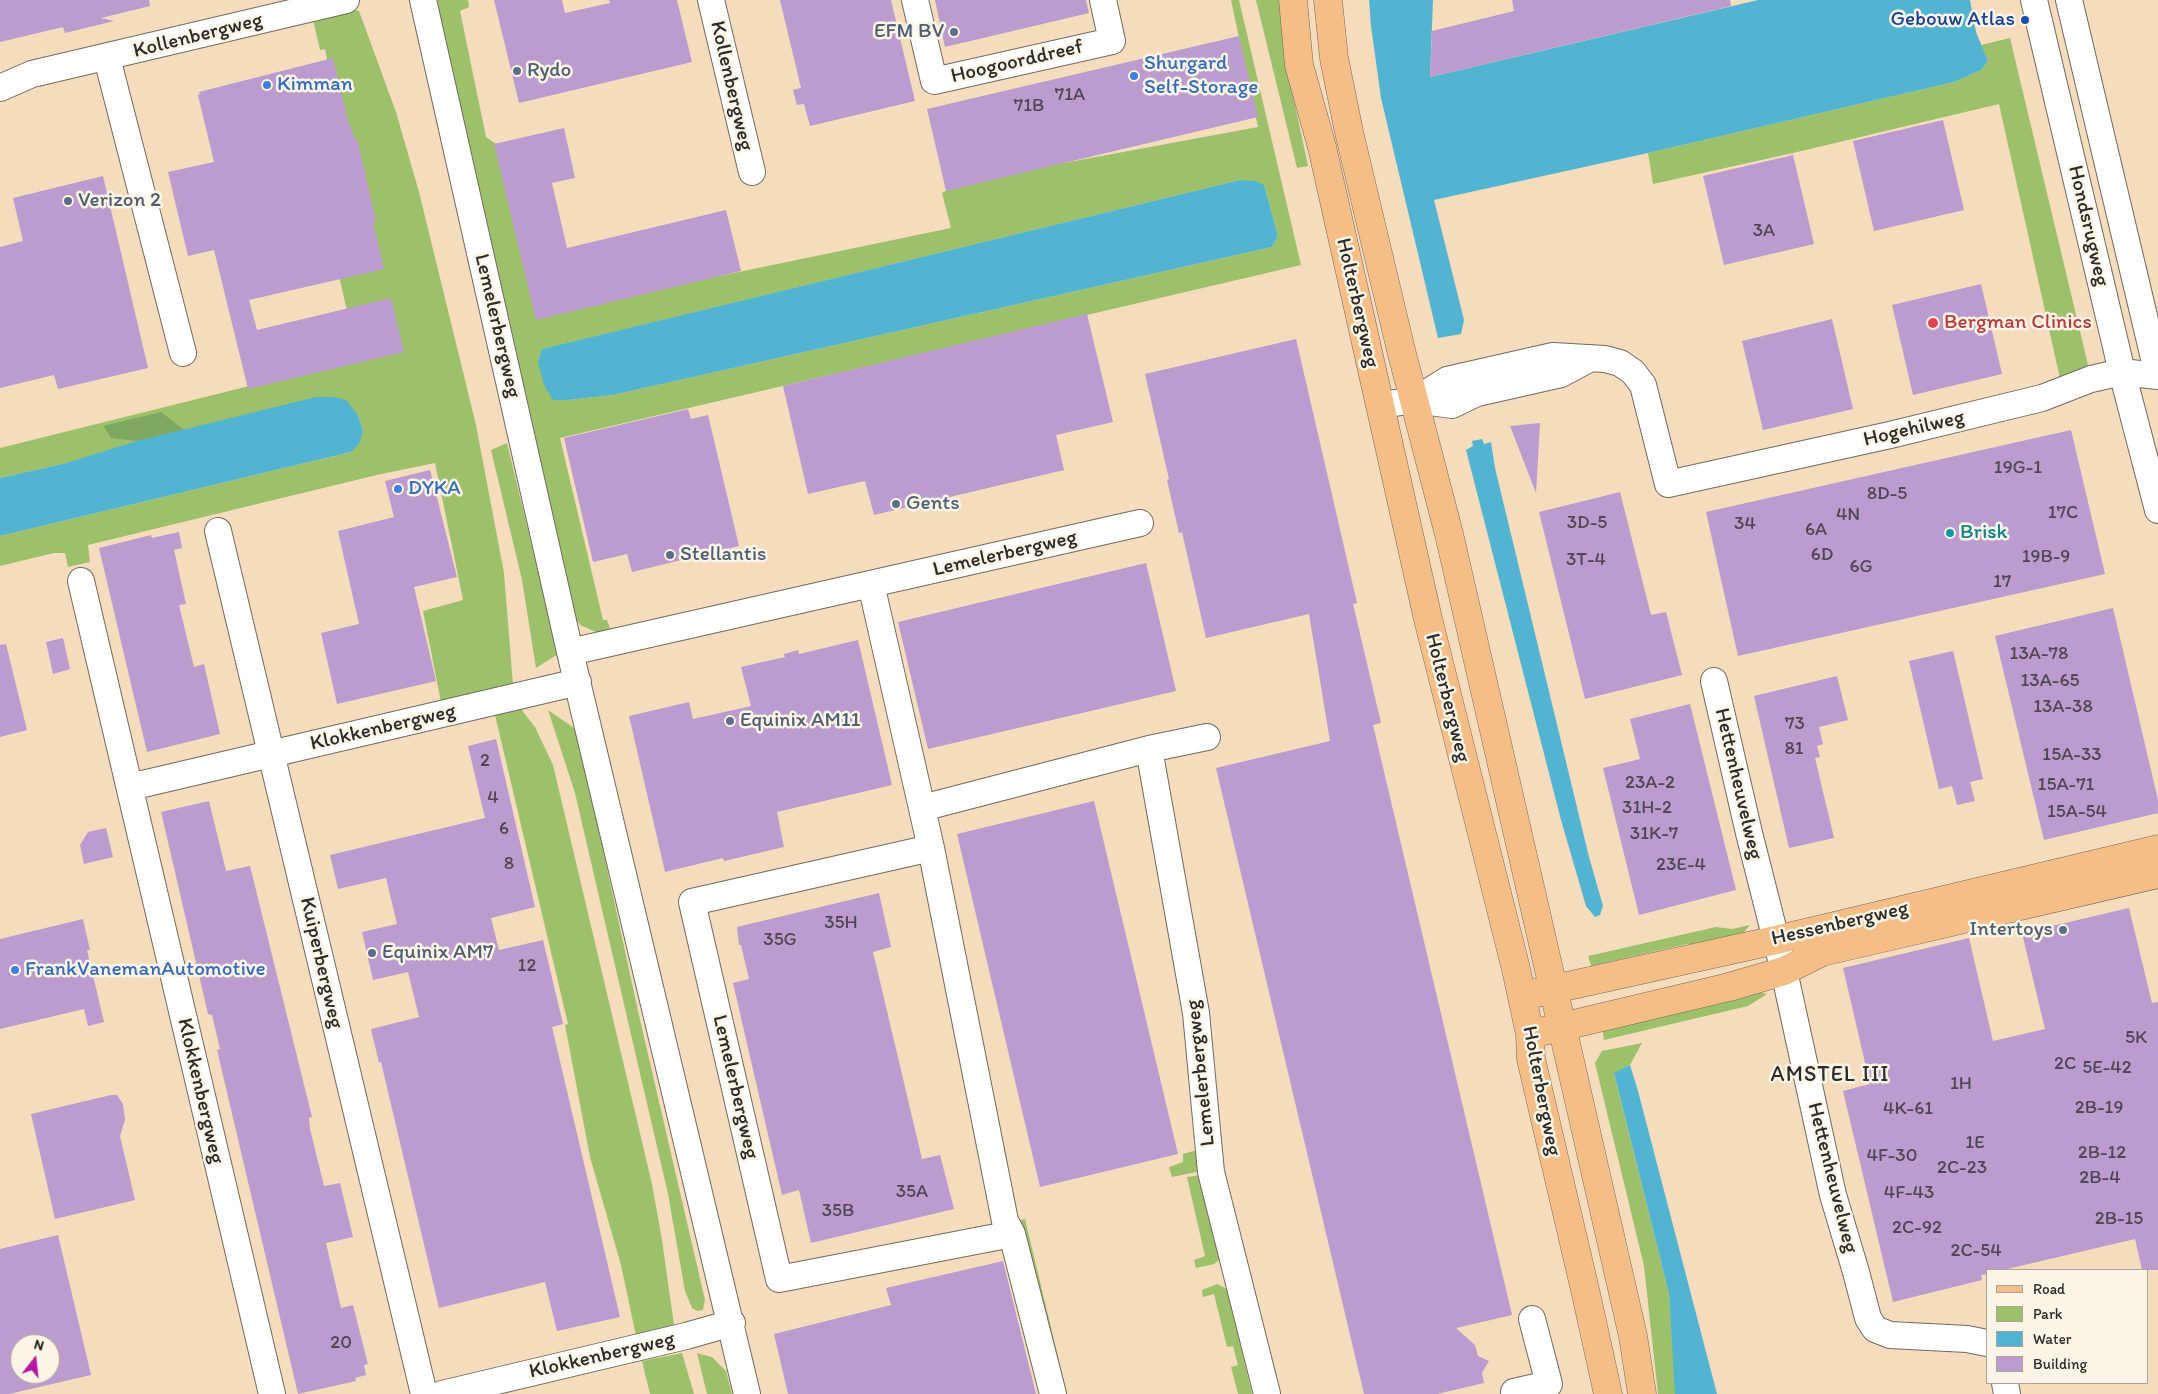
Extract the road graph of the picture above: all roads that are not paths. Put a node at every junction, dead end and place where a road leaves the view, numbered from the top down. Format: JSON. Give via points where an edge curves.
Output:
{"nodes":[{"id":1,"x":346,"y":0,"type":"edge"},
{"id":2,"x":423,"y":0,"type":"edge"},
{"id":3,"x":710,"y":0,"type":"edge"},
{"id":4,"x":915,"y":0,"type":"edge"},
{"id":5,"x":1103,"y":0,"type":"edge"},
{"id":6,"x":1293,"y":0,"type":"edge"},
{"id":7,"x":1328,"y":0,"type":"edge"},
{"id":8,"x":2034,"y":0,"type":"edge"},
{"id":9,"x":2069,"y":0,"type":"edge"},
{"id":10,"x":108,"y":58,"type":"junction"},
{"id":11,"x":0,"y":88,"type":"edge"},
{"id":12,"x":752,"y":172,"type":"dead end"},
{"id":13,"x":183,"y":353,"type":"dead end"},
{"id":14,"x":2122,"y":372,"type":"junction"},
{"id":15,"x":2158,"y":376,"type":"edge"},
{"id":16,"x":1415,"y":400,"type":"junction"},
{"id":17,"x":1381,"y":405,"type":"junction"},
{"id":18,"x":2158,"y":510,"type":"edge"},
{"id":19,"x":1140,"y":523,"type":"dead end"},
{"id":20,"x":218,"y":531,"type":"dead end"},
{"id":21,"x":82,"y":581,"type":"dead end"},
{"id":22,"x":871,"y":584,"type":"junction"},
{"id":23,"x":570,"y":652,"type":"junction"},
{"id":24,"x":1714,"y":681,"type":"dead end"},
{"id":25,"x":578,"y":682,"type":"junction"},
{"id":26,"x":1207,"y":737,"type":"dead end"},
{"id":27,"x":1149,"y":749,"type":"junction"},
{"id":28,"x":271,"y":755,"type":"junction"},
{"id":29,"x":130,"y":787,"type":"junction"},
{"id":30,"x":922,"y":808,"type":"junction"},
{"id":31,"x":931,"y":848,"type":"junction"},
{"id":32,"x":2158,"y":849,"type":"edge"},
{"id":33,"x":2158,"y":874,"type":"edge"},
{"id":34,"x":1776,"y":940,"type":"junction"},
{"id":35,"x":1784,"y":971,"type":"junction"},
{"id":36,"x":1553,"y":989,"type":"junction"},
{"id":37,"x":1522,"y":996,"type":"junction"},
{"id":38,"x":1562,"y":1027,"type":"junction"},
{"id":39,"x":1530,"y":1034,"type":"junction"},
{"id":40,"x":1012,"y":1234,"type":"junction"},
{"id":41,"x":1532,"y":1319,"type":"dead end"},
{"id":42,"x":732,"y":1323,"type":"junction"},
{"id":43,"x":1986,"y":1343,"type":"edge"},
{"id":44,"x":1509,"y":1393,"type":"edge"},
{"id":45,"x":272,"y":1394,"type":"edge"},
{"id":46,"x":424,"y":1394,"type":"edge"},
{"id":47,"x":442,"y":1394,"type":"edge"},
{"id":48,"x":747,"y":1394,"type":"edge"},
{"id":49,"x":1054,"y":1394,"type":"edge"},
{"id":50,"x":1267,"y":1394,"type":"edge"},
{"id":51,"x":1608,"y":1394,"type":"edge"},
{"id":52,"x":1642,"y":1394,"type":"edge"}],
"edges":[{"from":1,"to":10,"type":"street","name":"Kollenbergweg"},
{"from":2,"to":23,"type":"street","name":"Lemelerbergweg"},
{"from":3,"to":12,"type":"street","name":"Kollenbergweg"},
{"from":4,"to":5,"type":"street","name":"Hoogoorddreef","via":[[934,82],[1112,41]]},
{"from":6,"to":17,"type":"main road","name":"Holterbergweg","via":[[1299,65],[1322,147]]},
{"from":7,"to":16,"type":"main road","name":"Holterbergweg","via":[[1334,58],[1349,132]]},
{"from":8,"to":14,"type":"street","name":"Hondsrugweg"},
{"from":9,"to":15,"type":"street","name":"Hondsrugweg"},
{"from":10,"to":11,"type":"street","name":"Kollenbergweg","via":[[32,74]]},
{"from":10,"to":13,"type":"street","name":"Kollenbergweg"},
{"from":14,"to":15,"type":"street","name":"Hogehilweg"},
{"from":14,"to":16,"type":"street","name":"Hogehilweg","via":[[2091,378],[2042,398],[1668,484],[1643,385],[1620,363],[1553,356],[1447,380]]},
{"from":14,"to":18,"type":"street","name":"Hondsrugweg"},
{"from":16,"to":17,"type":"street"},
{"from":16,"to":36,"type":"main road","name":"Holterbergweg","via":[[1449,534]]},
{"from":17,"to":37,"type":"main road","name":"Holterbergweg","via":[[1428,619]]},
{"from":19,"to":22,"type":"street","name":"Lemelerbergweg"},
{"from":20,"to":28,"type":"street","name":"Kuiperbergweg"},
{"from":21,"to":29,"type":"street","name":"Klokkenbergweg"},
{"from":22,"to":23,"type":"street","name":"Lemelerbergweg"},
{"from":22,"to":30,"type":"street"},
{"from":23,"to":25,"type":"street","name":"Lemelerbergweg"},
{"from":24,"to":34,"type":"street","name":"Hettenheuvelweg"},
{"from":25,"to":28,"type":"street","name":"Klokkenbergweg"},
{"from":25,"to":42,"type":"street","name":"Lemelerbergweg"},
{"from":26,"to":27,"type":"street"},
{"from":27,"to":30,"type":"street"},
{"from":27,"to":50,"type":"street","name":"Lemelerbergweg","via":[[1196,1013],[1211,1172]]},
{"from":28,"to":29,"type":"street","name":"Klokkenbergweg"},
{"from":28,"to":46,"type":"street","name":"Kuiperbergweg"},
{"from":29,"to":45,"type":"street","name":"Klokkenbergweg"},
{"from":30,"to":31,"type":"street"},
{"from":31,"to":40,"type":"street","via":[[1005,1220]]},
{"from":31,"to":40,"type":"street","name":"Lemelerbergweg","via":[[692,902],[779,1279]]},
{"from":32,"to":34,"type":"main road","name":"Hessenbergweg"},
{"from":33,"to":35,"type":"main road","name":"Hessenbergweg","via":[[1822,952]]},
{"from":34,"to":35,"type":"street","name":"Hettenheuvelweg"},
{"from":34,"to":36,"type":"main road","name":"Hessenbergweg"},
{"from":35,"to":38,"type":"main road","name":"Hessenbergweg"},
{"from":35,"to":43,"type":"street","name":"Hettenheuvelweg","via":[[1833,1195],[1868,1318],[1875,1329],[1890,1335]]},
{"from":36,"to":37,"type":"main road","name":"Hessenbergweg"},
{"from":36,"to":38,"type":"main road","name":"Holterbergweg"},
{"from":37,"to":39,"type":"main road","name":"Holterbergweg"},
{"from":38,"to":39,"type":"main road","name":"Hessenbergweg"},
{"from":38,"to":52,"type":"main road","name":"Holterbergweg","via":[[1632,1336]]},
{"from":39,"to":51,"type":"main road","name":"Holterbergweg","via":[[1531,1059]]},
{"from":40,"to":49,"type":"street"},
{"from":41,"to":44,"type":"street","via":[[1549,1384]]},
{"from":42,"to":47,"type":"street","name":"Klokkenbergweg"},
{"from":42,"to":48,"type":"street","name":"Lemelerbergweg"}]}
